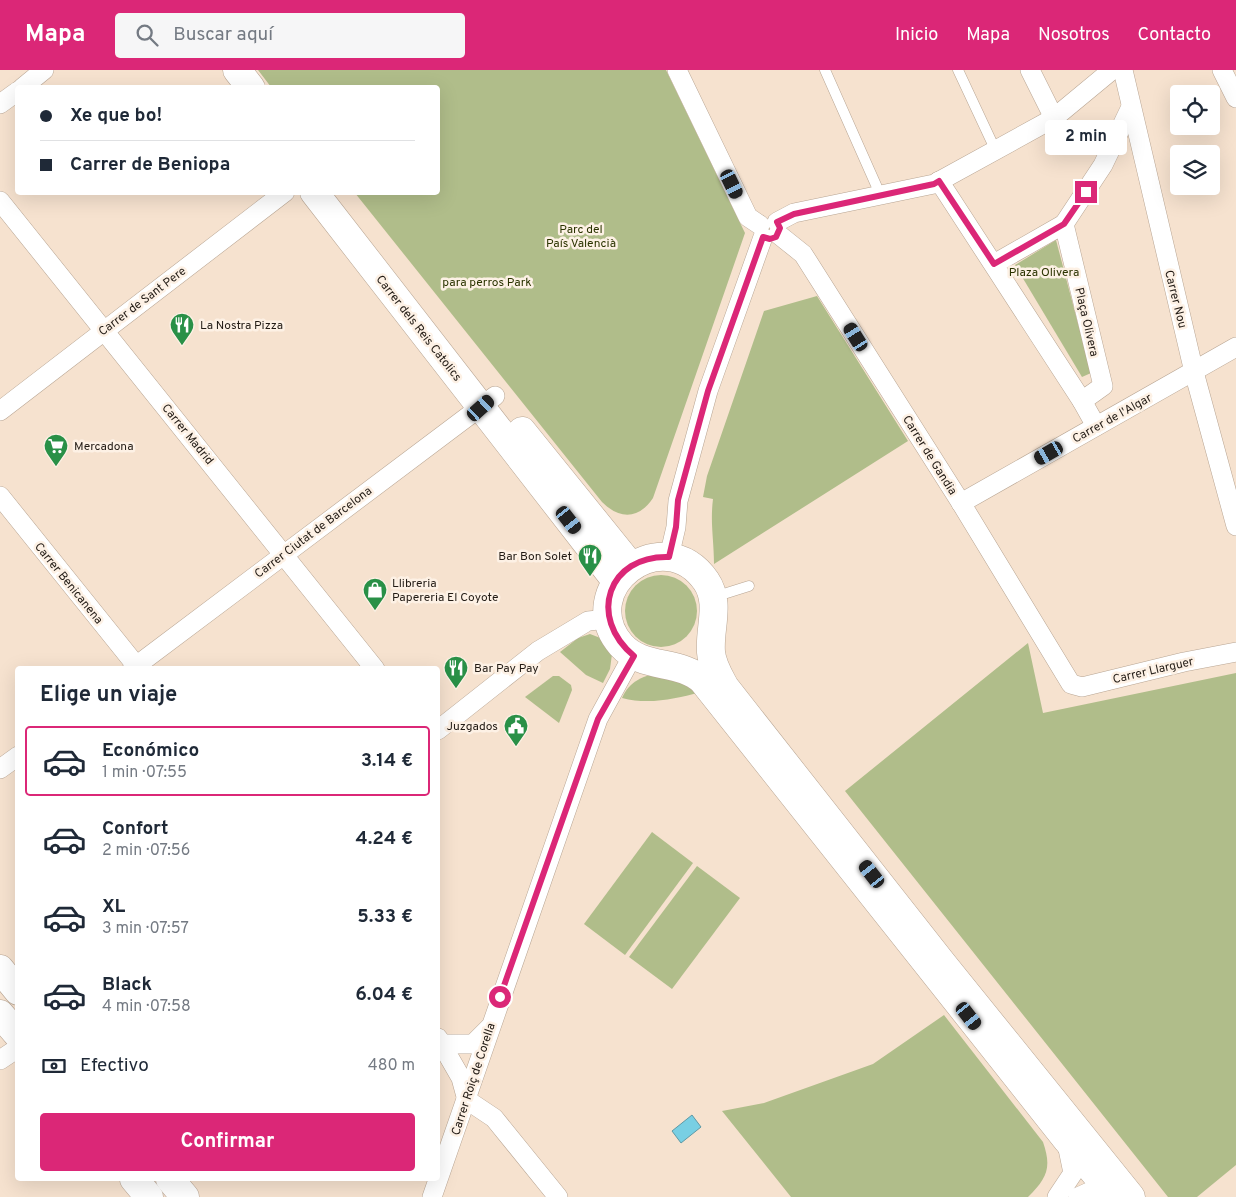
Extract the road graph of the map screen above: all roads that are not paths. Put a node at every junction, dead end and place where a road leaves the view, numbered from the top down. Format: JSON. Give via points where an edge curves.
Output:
{"nodes":[{"id":1,"x":44,"y":70,"type":"edge"},
{"id":2,"x":219,"y":70,"type":"edge"},
{"id":3,"x":237,"y":70,"type":"edge"},
{"id":4,"x":677,"y":70,"type":"edge"},
{"id":5,"x":824,"y":70,"type":"edge"},
{"id":6,"x":958,"y":70,"type":"edge"},
{"id":7,"x":1030,"y":70,"type":"edge"},
{"id":8,"x":1112,"y":70,"type":"edge"},
{"id":9,"x":1123,"y":70,"type":"edge"},
{"id":10,"x":1222,"y":70,"type":"edge"},
{"id":11,"x":26,"y":85,"type":"edge"},
{"id":12,"x":231,"y":85,"type":"edge"},
{"id":13,"x":249,"y":85,"type":"edge"},
{"id":14,"x":15,"y":93,"type":"edge"},
{"id":15,"x":1236,"y":98,"type":"edge"},
{"id":16,"x":0,"y":104,"type":"edge"},
{"id":17,"x":1130,"y":109,"type":"junction"},
{"id":18,"x":1054,"y":118,"type":"junction"},
{"id":19,"x":995,"y":149,"type":"junction"},
{"id":20,"x":939,"y":181,"type":"junction"},
{"id":21,"x":880,"y":194,"type":"junction"},
{"id":22,"x":281,"y":195,"type":"edge"},
{"id":23,"x":316,"y":195,"type":"edge"},
{"id":24,"x":338,"y":195,"type":"edge"},
{"id":25,"x":0,"y":201,"type":"edge"},
{"id":26,"x":1064,"y":224,"type":"junction"},
{"id":27,"x":767,"y":234,"type":"junction"},
{"id":28,"x":994,"y":264,"type":"junction"},
{"id":29,"x":104,"y":330,"type":"junction"},
{"id":30,"x":1236,"y":347,"type":"edge"},
{"id":31,"x":1194,"y":372,"type":"junction"},
{"id":32,"x":1082,"y":400,"type":"junction"},
{"id":33,"x":488,"y":402,"type":"junction"},
{"id":34,"x":0,"y":411,"type":"edge"},
{"id":35,"x":1096,"y":426,"type":"junction"},
{"id":36,"x":0,"y":496,"type":"edge"},
{"id":37,"x":961,"y":503,"type":"junction"},
{"id":38,"x":1236,"y":526,"type":"edge"},
{"id":39,"x":284,"y":553,"type":"junction"},
{"id":40,"x":669,"y":557,"type":"junction"},
{"id":41,"x":624,"y":574,"type":"junction"},
{"id":42,"x":748,"y":586,"type":"dead end"},
{"id":43,"x":713,"y":597,"type":"junction"},
{"id":44,"x":608,"y":619,"type":"junction"},
{"id":45,"x":711,"y":628,"type":"junction"},
{"id":46,"x":1236,"y":652,"type":"edge"},
{"id":47,"x":634,"y":656,"type":"junction"},
{"id":48,"x":664,"y":663,"type":"junction"},
{"id":49,"x":134,"y":666,"type":"edge"},
{"id":50,"x":139,"y":666,"type":"edge"},
{"id":51,"x":372,"y":666,"type":"edge"},
{"id":52,"x":1071,"y":684,"type":"joint"},
{"id":53,"x":440,"y":728,"type":"edge"},
{"id":54,"x":15,"y":758,"type":"edge"},
{"id":55,"x":0,"y":769,"type":"edge"},
{"id":56,"x":0,"y":969,"type":"edge"},
{"id":57,"x":15,"y":987,"type":"edge"},
{"id":58,"x":0,"y":1014,"type":"edge"},
{"id":59,"x":490,"y":1028,"type":"junction"},
{"id":60,"x":15,"y":1032,"type":"edge"},
{"id":61,"x":440,"y":1041,"type":"edge"},
{"id":62,"x":15,"y":1050,"type":"edge"},
{"id":63,"x":0,"y":1060,"type":"edge"},
{"id":64,"x":467,"y":1100,"type":"junction"},
{"id":65,"x":1067,"y":1140,"type":"junction"},
{"id":66,"x":440,"y":1175,"type":"edge"},
{"id":67,"x":136,"y":1181,"type":"edge"},
{"id":68,"x":172,"y":1181,"type":"edge"},
{"id":69,"x":438,"y":1181,"type":"edge"},
{"id":70,"x":149,"y":1197,"type":"edge"},
{"id":71,"x":185,"y":1197,"type":"edge"},
{"id":72,"x":432,"y":1197,"type":"edge"},
{"id":73,"x":558,"y":1197,"type":"edge"},
{"id":74,"x":1057,"y":1197,"type":"edge"},
{"id":75,"x":1078,"y":1197,"type":"edge"},
{"id":76,"x":1113,"y":1197,"type":"edge"},
{"id":77,"x":1131,"y":1197,"type":"edge"}],
"edges":[{"from":1,"to":11,"type":"street"},
{"from":2,"to":12,"type":"street"},
{"from":3,"to":13,"type":"street"},
{"from":4,"to":27,"type":"street","name":"Carrer de Gandia","via":[[748,217]]},
{"from":5,"to":21,"type":"lane"},
{"from":6,"to":19,"type":"lane"},
{"from":7,"to":18,"type":"street"},
{"from":8,"to":18,"type":"street"},
{"from":9,"to":17,"type":"street","name":"Carrer Nou"},
{"from":10,"to":15,"type":"street"},
{"from":14,"to":16,"type":"street"},
{"from":17,"to":26,"type":"street","via":[[1103,165]]},
{"from":17,"to":31,"type":"street","name":"Carrer Nou"},
{"from":18,"to":19,"type":"street"},
{"from":19,"to":20,"type":"street"},
{"from":20,"to":21,"type":"street"},
{"from":20,"to":28,"type":"street"},
{"from":21,"to":27,"type":"street","via":[[794,214]]},
{"from":22,"to":29,"type":"street","name":"Carrer de Sant Pere"},
{"from":23,"to":33,"type":"street","name":"Carrer dels Reis Catolics"},
{"from":24,"to":33,"type":"street","name":"Carrer dels Reis Catolics"},
{"from":25,"to":29,"type":"street","name":"Carrer Madrid"},
{"from":26,"to":28,"type":"street"},
{"from":26,"to":32,"type":"street","name":"Plaça Olivera","via":[[1103,386]]},
{"from":27,"to":37,"type":"street","name":"Carrer de Gandia","via":[[803,254]]},
{"from":27,"to":40,"type":"street","via":[[708,391],[678,500]]},
{"from":28,"to":32,"type":"street"},
{"from":29,"to":34,"type":"street","name":"Carrer de Sant Pere"},
{"from":29,"to":39,"type":"street","name":"Carrer Madrid"},
{"from":30,"to":31,"type":"street","name":"Carrer de l'Algar"},
{"from":31,"to":35,"type":"street","name":"Carrer de l'Algar"},
{"from":31,"to":38,"type":"street","name":"Carrer Nou"},
{"from":32,"to":35,"type":"street"},
{"from":33,"to":39,"type":"street","name":"Carrer Ciutat de Barcelona"},
{"from":33,"to":41,"type":"street","name":"Carrer dels Reis Catolics"},
{"from":35,"to":37,"type":"street","name":"Carrer de l'Algar"},
{"from":36,"to":49,"type":"street","name":"Carrer Benicanena"},
{"from":37,"to":52,"type":"street","name":"Carrer de Gandia"},
{"from":39,"to":50,"type":"street","name":"Carrer Ciutat de Barcelona"},
{"from":39,"to":51,"type":"street","name":"Carrer Madrid"},
{"from":40,"to":41,"type":"street","via":[[645,559]]},
{"from":40,"to":43,"type":"street","via":[[697,571]]},
{"from":41,"to":44,"type":"street","via":[[610,593]]},
{"from":42,"to":43,"type":"lane"},
{"from":43,"to":45,"type":"street","via":[[715,613]]},
{"from":44,"to":47,"type":"street","via":[[618,640]]},
{"from":44,"to":53,"type":"street","via":[[588,621],[538,651]]},
{"from":45,"to":48,"type":"street","via":[[693,653]]},
{"from":45,"to":77,"type":"street","via":[[712,659],[716,672],[733,698]]},
{"from":46,"to":52,"type":"street","name":"Carrer Llarguer","via":[[1082,687]]},
{"from":47,"to":48,"type":"street","via":[[648,662]]},
{"from":47,"to":59,"type":"street","name":"Carrer Roiç de Corella","via":[[598,719]]},
{"from":48,"to":65,"type":"street","via":[[684,668],[703,681]]},
{"from":54,"to":55,"type":"street"},
{"from":56,"to":57,"type":"street"},
{"from":58,"to":60,"type":"street"},
{"from":59,"to":61,"type":"street","via":[[473,1044]]},
{"from":59,"to":64,"type":"street","name":"Carrer Roiç de Corella"},
{"from":61,"to":64,"type":"street","via":[[461,1078]]},
{"from":62,"to":63,"type":"street"},
{"from":64,"to":66,"type":"street","name":"Carrer Roiç de Corella"},
{"from":64,"to":73,"type":"street","via":[[494,1118]]},
{"from":65,"to":74,"type":"street","via":[[1073,1173]]},
{"from":65,"to":76,"type":"street"},
{"from":67,"to":70,"type":"street"},
{"from":68,"to":71,"type":"street"},
{"from":69,"to":72,"type":"street","name":"Carrer Roiç de Corella"},
{"from":75,"to":76,"type":"street","via":[[1089,1192]]}]}
